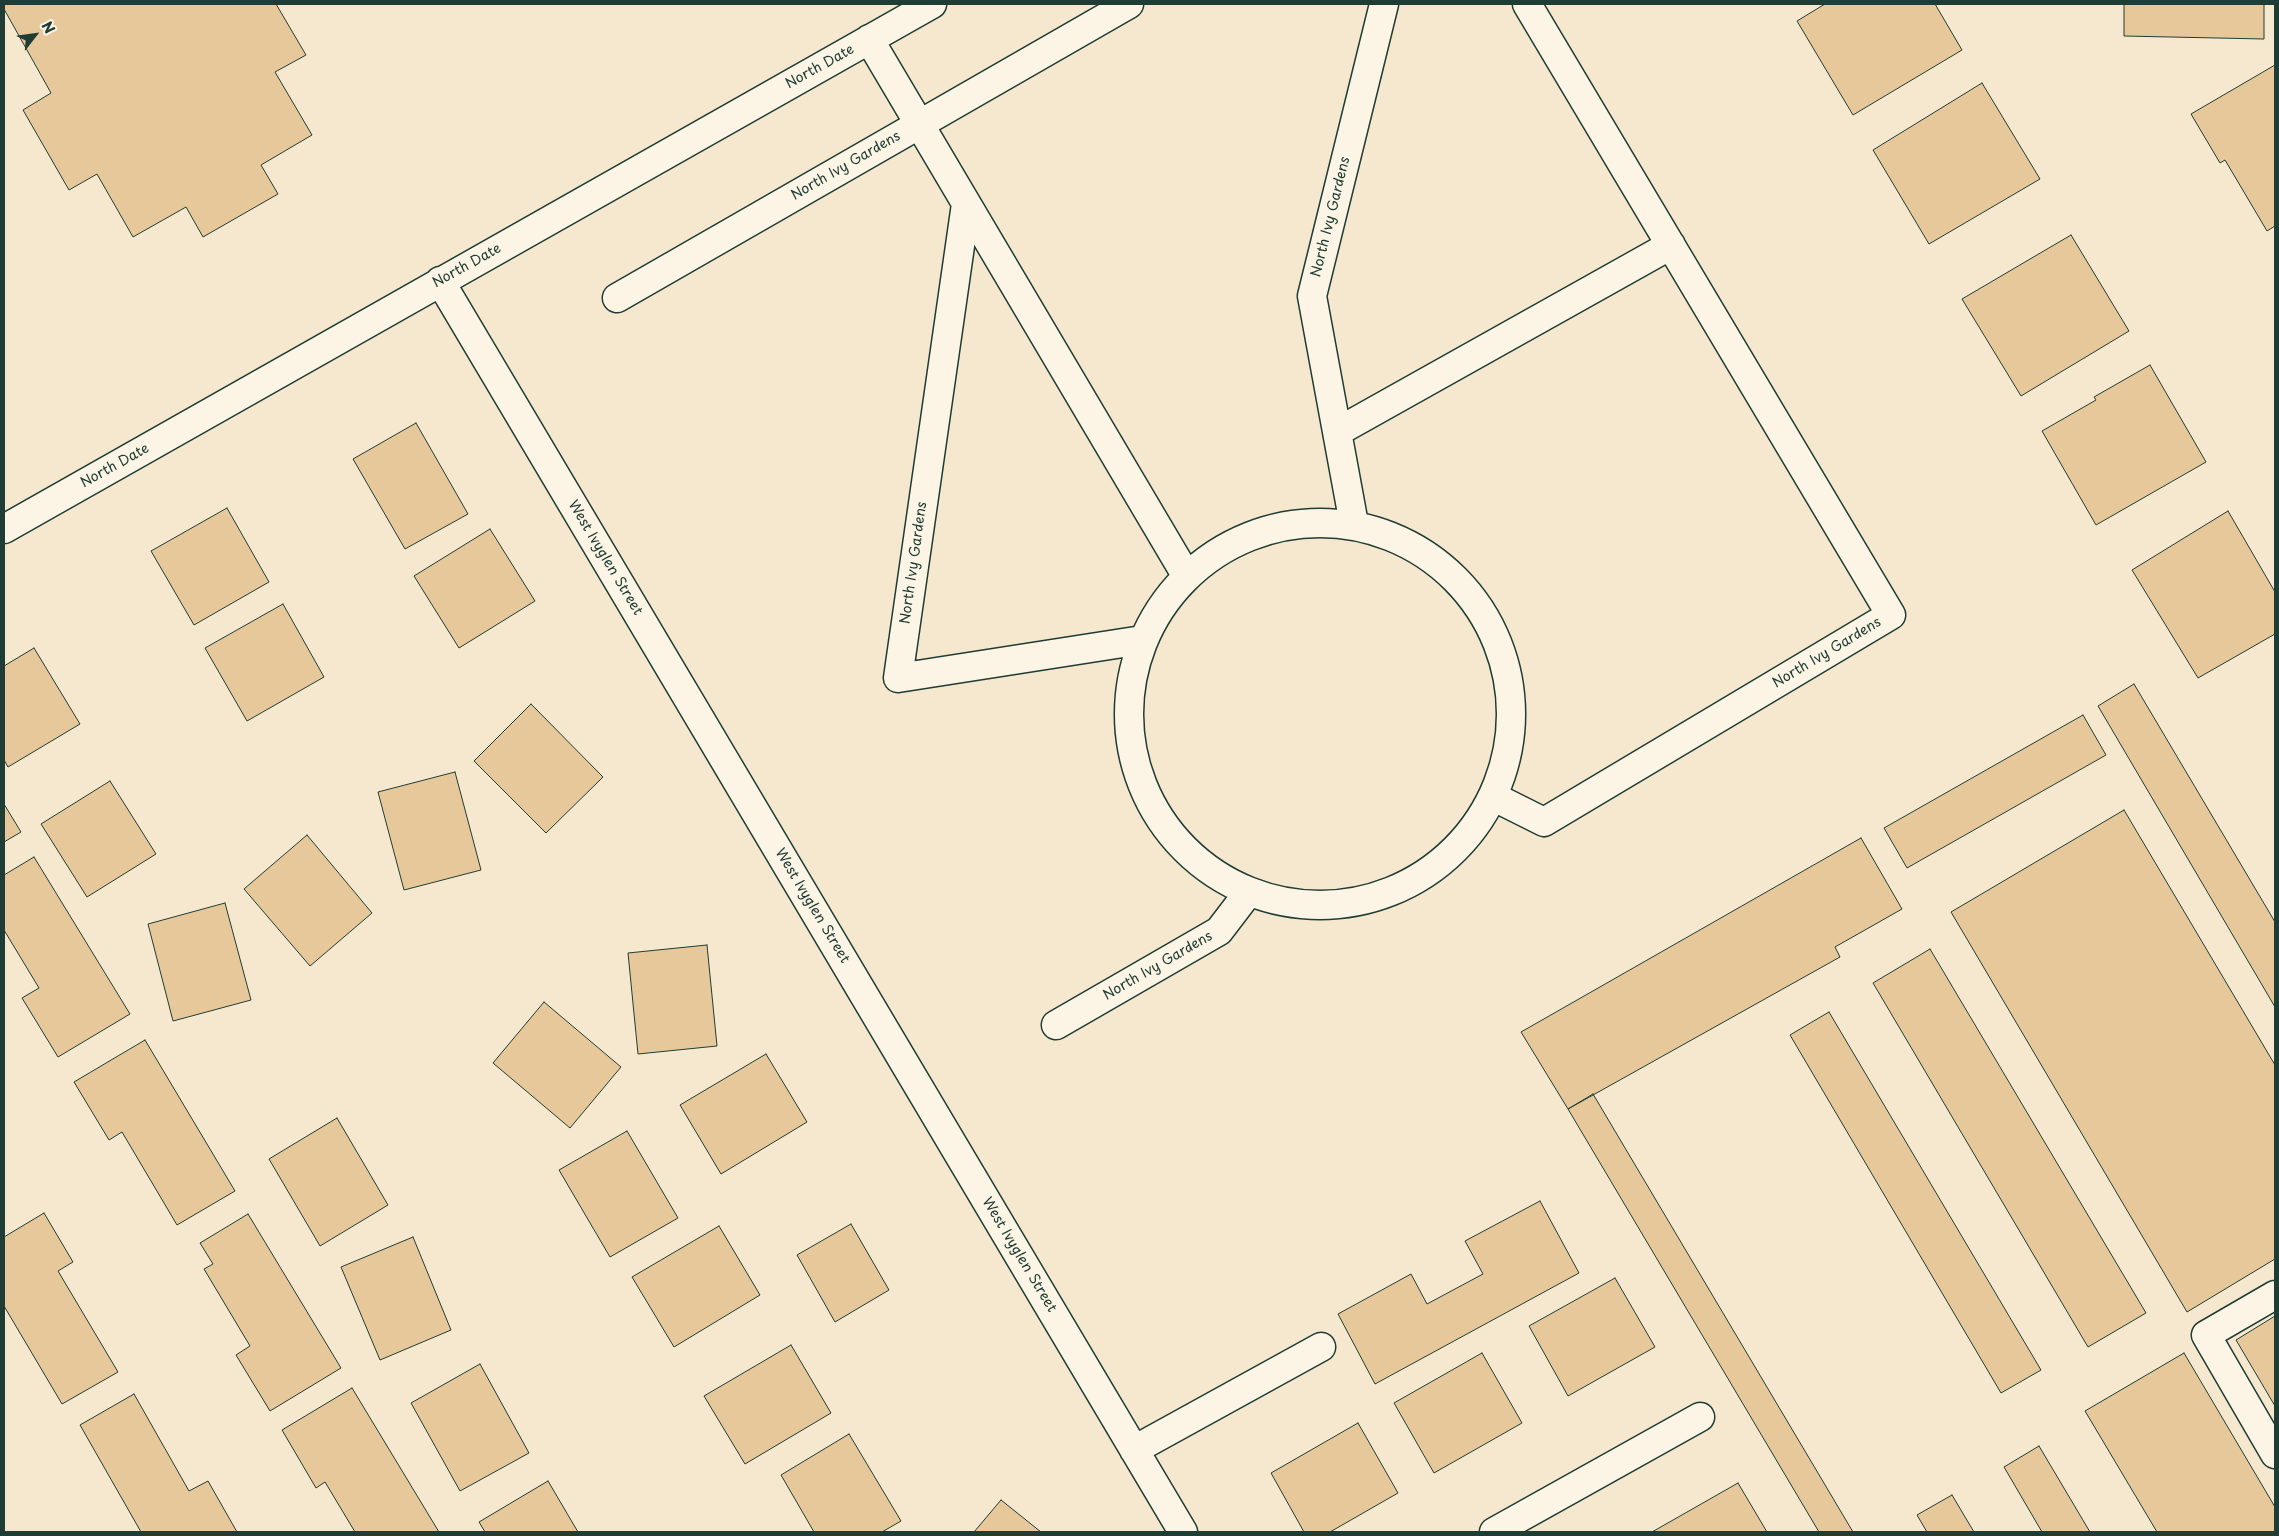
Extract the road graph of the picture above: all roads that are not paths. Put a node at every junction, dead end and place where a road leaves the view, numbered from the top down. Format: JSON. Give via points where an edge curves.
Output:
{"nodes":[{"id":1,"x":932,"y":4,"type":"edge"},
{"id":2,"x":1129,"y":4,"type":"edge"},
{"id":3,"x":1384,"y":4,"type":"edge"},
{"id":4,"x":1527,"y":4,"type":"edge"},
{"id":5,"x":869,"y":39,"type":"junction"},
{"id":6,"x":919,"y":124,"type":"junction"},
{"id":7,"x":966,"y":204,"type":"junction"},
{"id":8,"x":1671,"y":245,"type":"junction"},
{"id":9,"x":440,"y":281,"type":"junction"},
{"id":10,"x":617,"y":298,"type":"dead end"},
{"id":11,"x":1337,"y":432,"type":"junction"},
{"id":12,"x":1354,"y":524,"type":"junction"},
{"id":13,"x":4,"y":528,"type":"edge"},
{"id":14,"x":1186,"y":575,"type":"junction"},
{"id":15,"x":1142,"y":640,"type":"junction"},
{"id":16,"x":1494,"y":797,"type":"junction"},
{"id":17,"x":1248,"y":893,"type":"junction"},
{"id":18,"x":1056,"y":1025,"type":"dead end"},
{"id":19,"x":2275,"y":1295,"type":"edge"},
{"id":20,"x":1321,"y":1347,"type":"dead end"},
{"id":21,"x":1700,"y":1417,"type":"dead end"},
{"id":22,"x":1134,"y":1450,"type":"junction"},
{"id":23,"x":2275,"y":1454,"type":"edge"},
{"id":24,"x":1183,"y":1532,"type":"edge"},
{"id":25,"x":1494,"y":1532,"type":"edge"}],
"edges":[{"from":1,"to":5,"type":"street","name":"North Date"},
{"from":2,"to":6,"type":"street","name":"North Ivy Gardens"},
{"from":3,"to":11,"type":"street","name":"North Ivy Gardens","via":[[1312,296]]},
{"from":4,"to":8,"type":"street","name":"North Ivy Gardens"},
{"from":5,"to":6,"type":"street"},
{"from":5,"to":9,"type":"street","name":"North Date"},
{"from":6,"to":7,"type":"street"},
{"from":6,"to":10,"type":"street","name":"North Ivy Gardens"},
{"from":7,"to":14,"type":"street"},
{"from":7,"to":15,"type":"street","name":"North Ivy Gardens","via":[[898,678]]},
{"from":8,"to":11,"type":"street"},
{"from":8,"to":16,"type":"street","name":"North Ivy Gardens","via":[[1891,615],[1544,822]]},
{"from":9,"to":13,"type":"street","name":"North Date"},
{"from":9,"to":22,"type":"street","name":"West Ivyglen Street"},
{"from":11,"to":12,"type":"street","name":"North Ivy Gardens"},
{"from":12,"to":14,"type":"street","via":[[1293,522],[1236,540]]},
{"from":12,"to":16,"type":"street","via":[[1410,544],[1457,579],[1491,626],[1510,682],[1511,741]]},
{"from":14,"to":15,"type":"street","via":[[1161,605]]},
{"from":15,"to":17,"type":"street","via":[[1128,699],[1133,759],[1157,815],[1196,862]]},
{"from":16,"to":17,"type":"street","via":[[1462,845],[1417,882],[1363,902],[1304,907]]},
{"from":17,"to":18,"type":"street","name":"North Ivy Gardens","via":[[1219,931]]},
{"from":19,"to":23,"type":"street","via":[[2206,1335]]},
{"from":20,"to":22,"type":"street"},
{"from":21,"to":25,"type":"street"},
{"from":22,"to":24,"type":"street","name":"West Ivyglen Street"}]}
